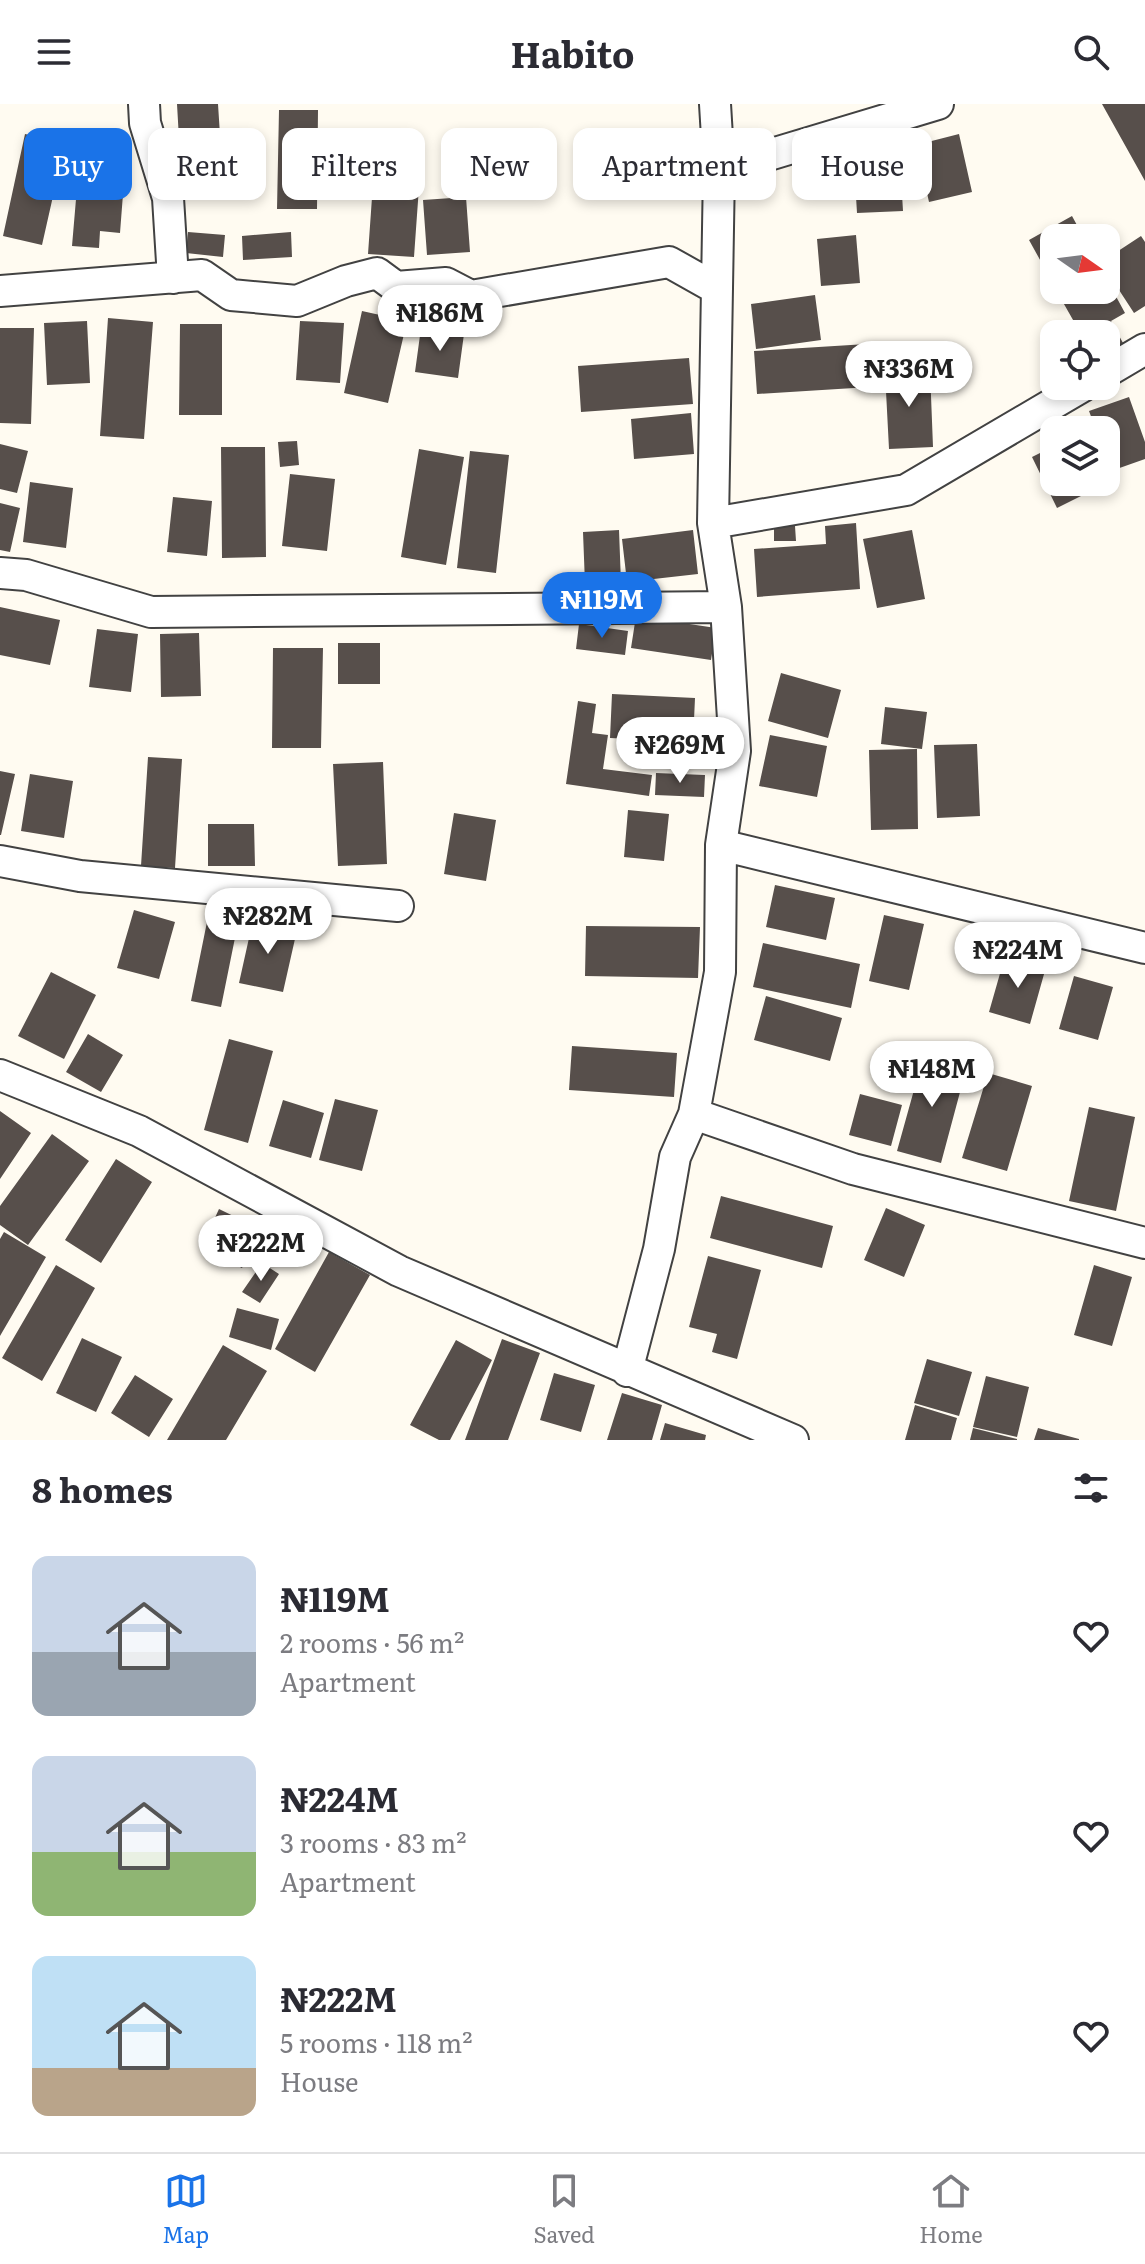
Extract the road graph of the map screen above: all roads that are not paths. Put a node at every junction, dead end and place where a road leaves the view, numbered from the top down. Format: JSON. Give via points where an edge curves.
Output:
{"nodes":[{"id":1,"x":144,"y":104,"type":"edge"},
{"id":2,"x":715,"y":104,"type":"edge"},
{"id":3,"x":938,"y":104,"type":"edge"},
{"id":4,"x":716,"y":128,"type":"edge"},
{"id":5,"x":776,"y":153,"type":"edge"},
{"id":6,"x":718,"y":200,"type":"edge"},
{"id":7,"x":173,"y":278,"type":"junction"},
{"id":8,"x":717,"y":289,"type":"junction"},
{"id":9,"x":0,"y":291,"type":"edge"},
{"id":10,"x":1145,"y":349,"type":"edge"},
{"id":11,"x":1120,"y":364,"type":"edge"},
{"id":12,"x":1059,"y":400,"type":"edge"},
{"id":13,"x":713,"y":523,"type":"junction"},
{"id":14,"x":0,"y":573,"type":"edge"},
{"id":15,"x":726,"y":607,"type":"junction"},
{"id":16,"x":721,"y":845,"type":"junction"},
{"id":17,"x":0,"y":861,"type":"edge"},
{"id":18,"x":398,"y":906,"type":"dead end"},
{"id":19,"x":1145,"y":948,"type":"edge"},
{"id":20,"x":0,"y":1075,"type":"edge"},
{"id":21,"x":694,"y":1114,"type":"junction"},
{"id":22,"x":1145,"y":1243,"type":"edge"},
{"id":23,"x":627,"y":1371,"type":"junction"},
{"id":24,"x":793,"y":1440,"type":"edge"}],
"edges":[{"from":1,"to":7,"type":"street","via":[[168,198]]},
{"from":2,"to":4,"type":"street"},
{"from":3,"to":5,"type":"street"},
{"from":6,"to":8,"type":"street"},
{"from":7,"to":8,"type":"street","via":[[202,275],[231,295],[297,301],[377,273],[396,287],[446,283],[471,296],[669,262]]},
{"from":7,"to":9,"type":"street"},
{"from":8,"to":13,"type":"street"},
{"from":10,"to":11,"type":"street"},
{"from":12,"to":13,"type":"street","via":[[906,490]]},
{"from":13,"to":15,"type":"street"},
{"from":14,"to":15,"type":"street","via":[[26,575],[151,612]]},
{"from":15,"to":16,"type":"street","via":[[735,751]]},
{"from":16,"to":19,"type":"street"},
{"from":16,"to":21,"type":"street","via":[[720,972]]},
{"from":17,"to":18,"type":"street","via":[[80,876]]},
{"from":20,"to":23,"type":"street","via":[[139,1131],[399,1271]]},
{"from":21,"to":22,"type":"street","via":[[853,1169]]},
{"from":21,"to":23,"type":"street","via":[[675,1157],[659,1249]]},
{"from":23,"to":24,"type":"street"}]}
